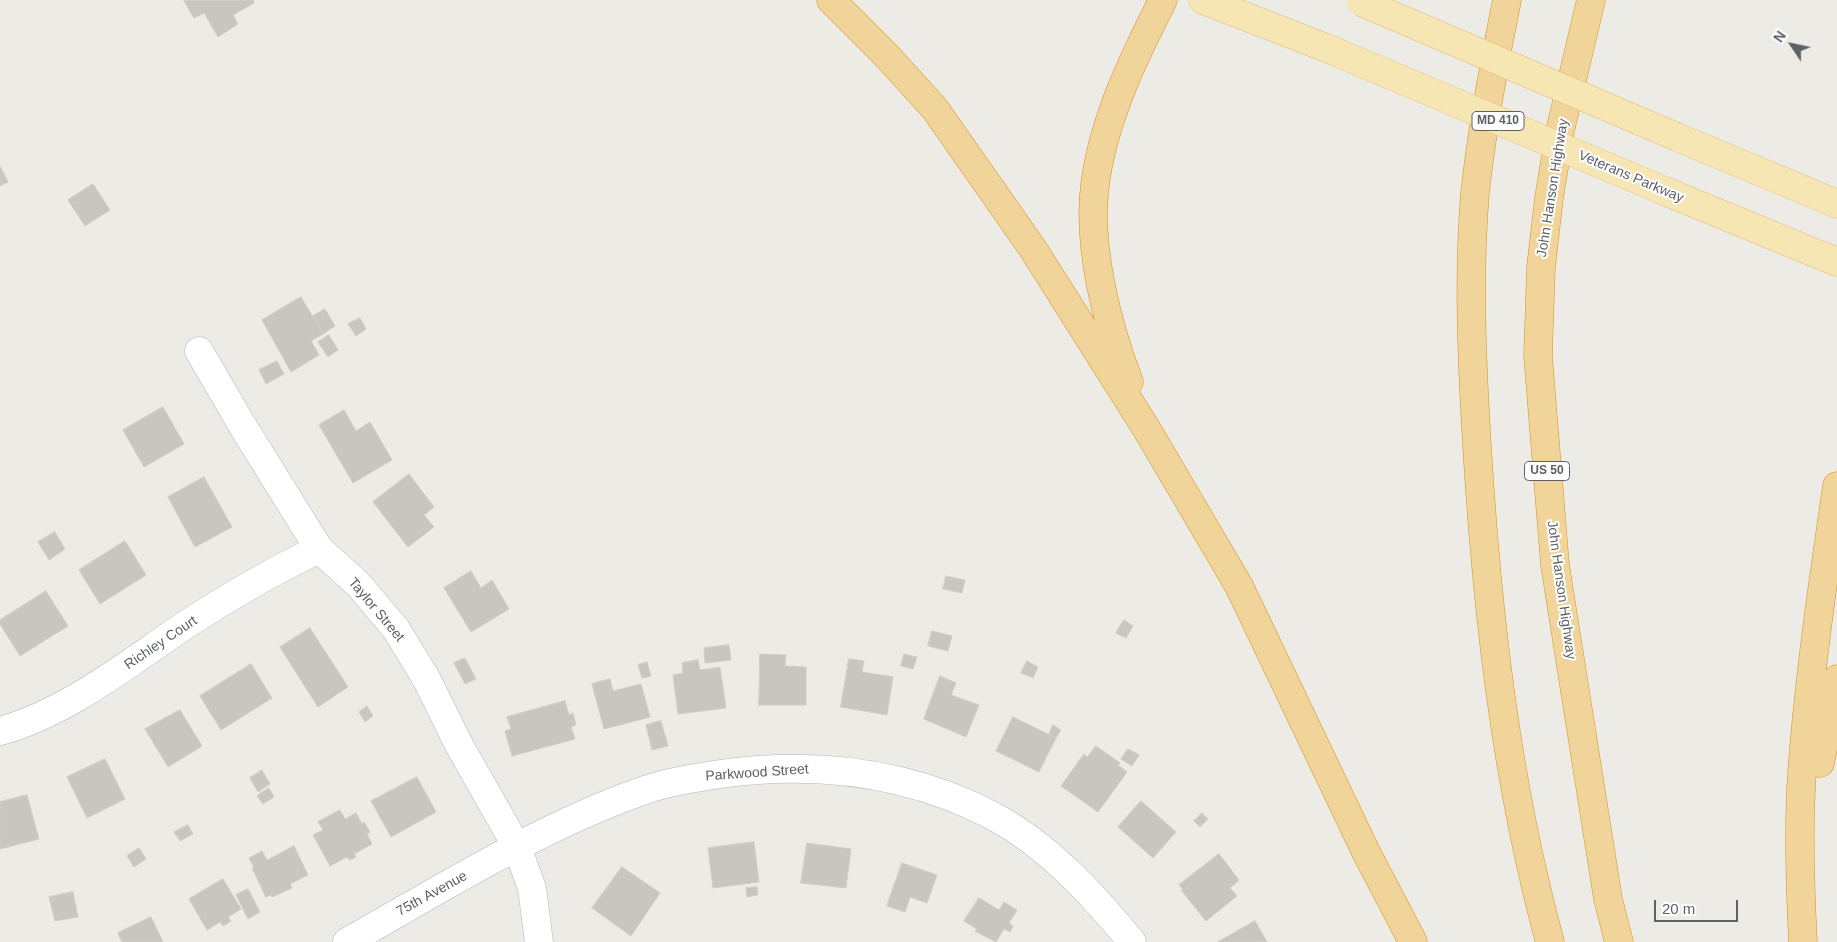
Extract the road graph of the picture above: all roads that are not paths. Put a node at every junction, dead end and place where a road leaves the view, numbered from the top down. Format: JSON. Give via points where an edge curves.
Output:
{"nodes":[{"id":1,"x":831,"y":0,"type":"edge"},
{"id":2,"x":1163,"y":0,"type":"edge"},
{"id":3,"x":1203,"y":0,"type":"edge"},
{"id":4,"x":1507,"y":0,"type":"edge"},
{"id":5,"x":1591,"y":0,"type":"edge"},
{"id":6,"x":1358,"y":1,"type":"edge"},
{"id":7,"x":1837,"y":204,"type":"edge"},
{"id":8,"x":1837,"y":262,"type":"edge"},
{"id":9,"x":199,"y":351,"type":"dead end"},
{"id":10,"x":1146,"y":428,"type":"junction"},
{"id":11,"x":1837,"y":486,"type":"edge"},
{"id":12,"x":319,"y":549,"type":"junction"},
{"id":13,"x":1837,"y":679,"type":"edge"},
{"id":14,"x":0,"y":731,"type":"edge"},
{"id":15,"x":517,"y":847,"type":"junction"},
{"id":16,"x":347,"y":942,"type":"edge"},
{"id":17,"x":539,"y":942,"type":"edge"},
{"id":18,"x":1132,"y":942,"type":"edge"},
{"id":19,"x":1413,"y":942,"type":"edge"},
{"id":20,"x":1550,"y":942,"type":"edge"},
{"id":21,"x":1619,"y":942,"type":"edge"},
{"id":22,"x":1803,"y":942,"type":"edge"},
{"id":23,"x":1819,"y":942,"type":"edge"}],
"edges":[{"from":1,"to":10,"type":"highway","via":[[935,109],[1033,249]]},
{"from":2,"to":10,"type":"highway","via":[[1136,57],[1102,144],[1095,186],[1094,236],[1100,280],[1122,365]]},
{"from":3,"to":8,"type":"main road","name":"Veterans Parkway","number":"MD 410","bridge":true,"via":[[1329,49]]},
{"from":4,"to":20,"type":"highway","via":[[1486,103],[1475,195],[1474,390],[1481,515],[1495,647],[1514,776],[1537,894]]},
{"from":5,"to":21,"type":"highway","name":"John Hanson Highway","number":"US 50","via":[[1560,131],[1549,198],[1541,267],[1538,356],[1555,565],[1608,898]]},
{"from":6,"to":7,"type":"main road","bridge":true},
{"from":9,"to":12,"type":"street","name":"Taylor Street"},
{"from":10,"to":19,"type":"highway","via":[[1239,586]]},
{"from":11,"to":22,"type":"highway","via":[[1802,772],[1800,878]]},
{"from":12,"to":14,"type":"street","name":"Richley Court","via":[[269,574],[76,696],[36,718]]},
{"from":12,"to":15,"type":"street","name":"Taylor Street","via":[[358,584],[396,629]]},
{"from":13,"to":23,"type":"highway","via":[[1820,755],[1814,883]]},
{"from":15,"to":16,"type":"street","name":"75th Avenue"},
{"from":15,"to":17,"type":"street","name":"Taylor Street","via":[[532,888]]},
{"from":15,"to":18,"type":"street","name":"Parkwood Street","via":[[581,815],[644,790],[692,778],[786,768],[842,770],[900,781],[946,795],[997,818],[1045,852],[1094,896]]}]}
